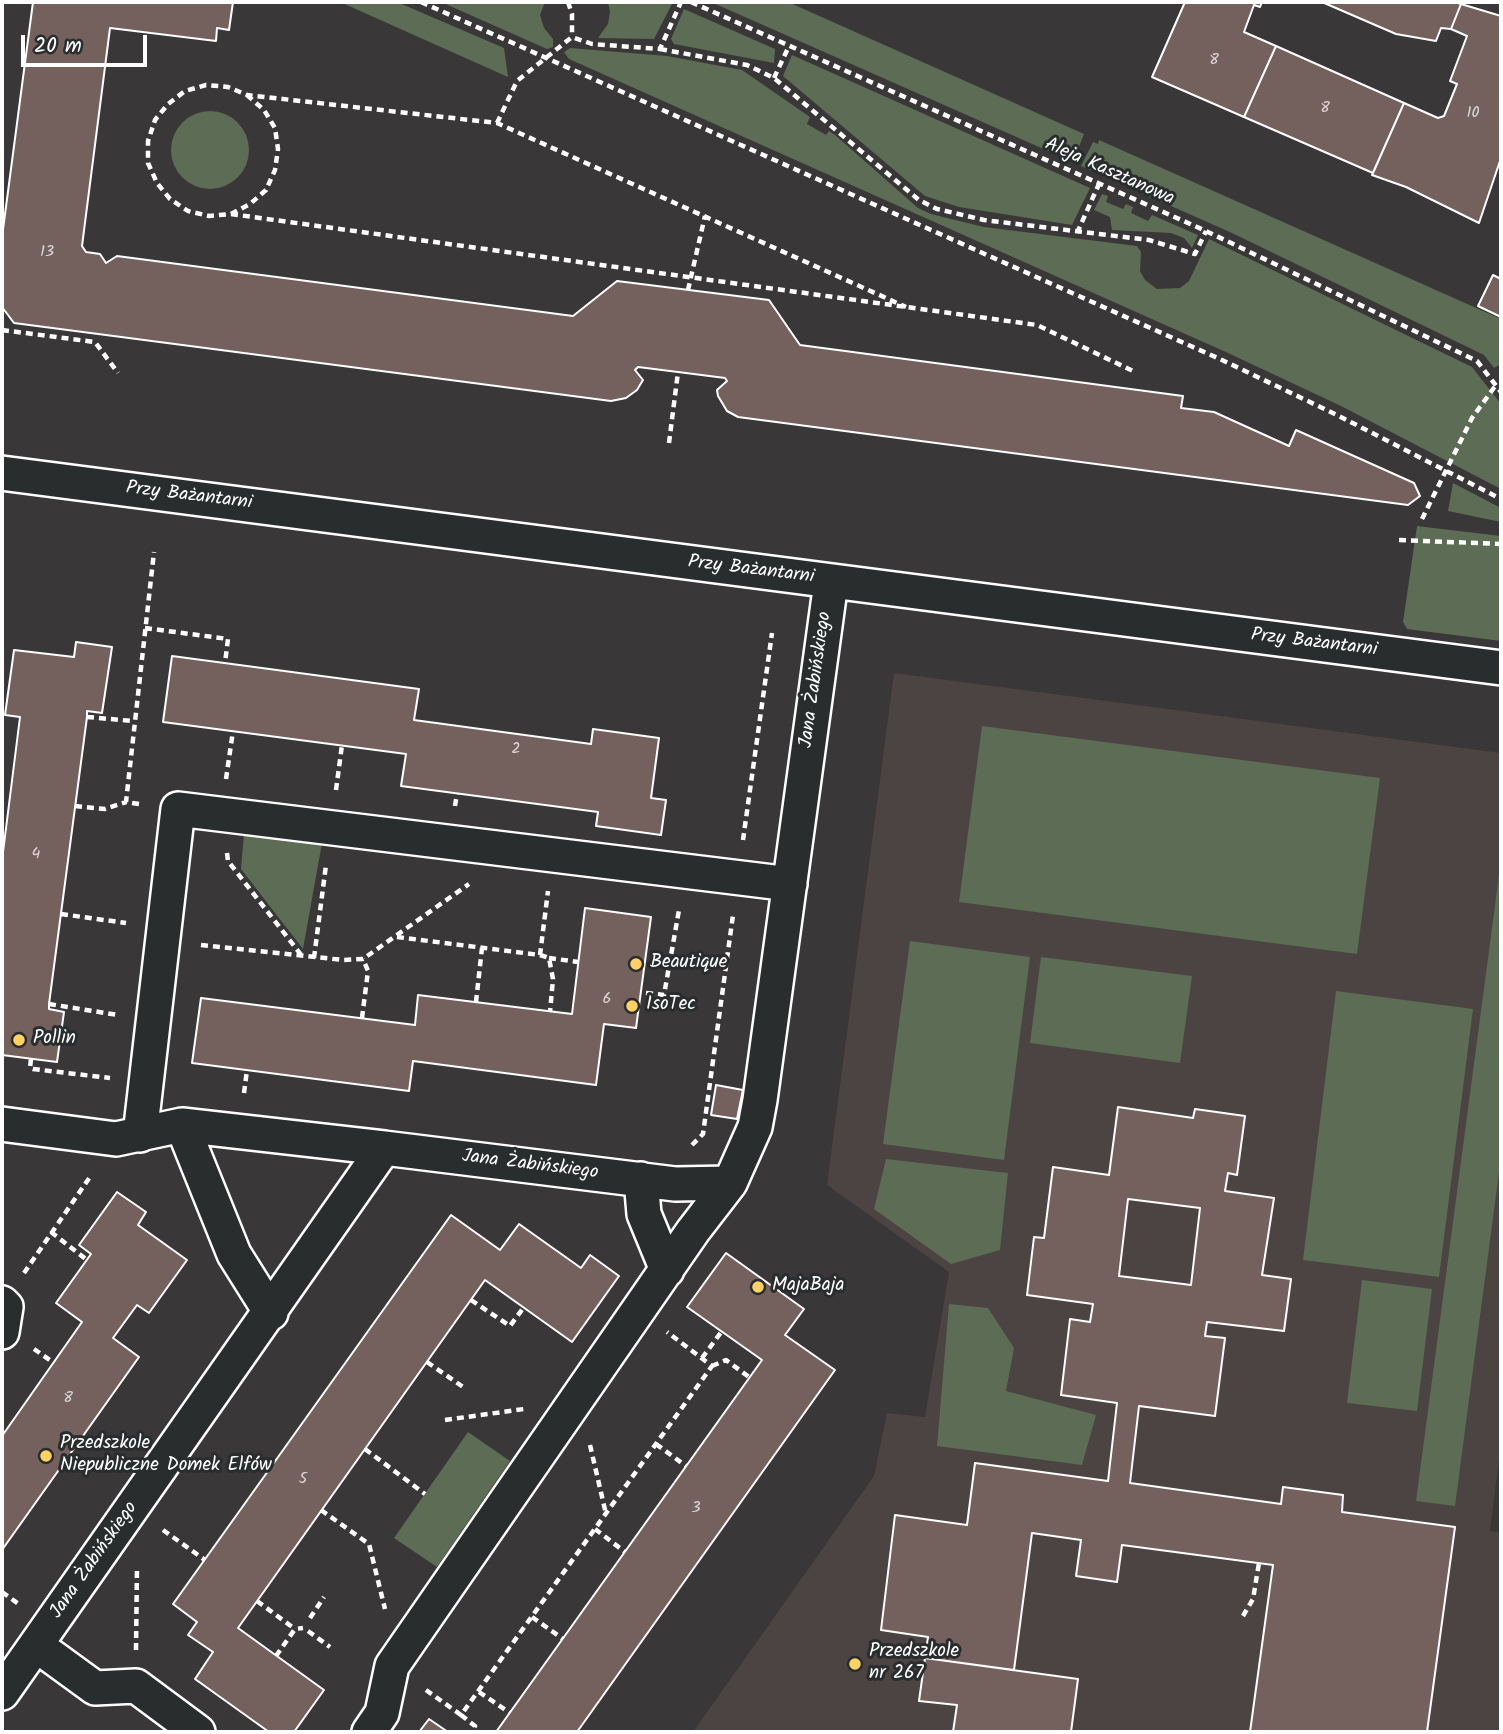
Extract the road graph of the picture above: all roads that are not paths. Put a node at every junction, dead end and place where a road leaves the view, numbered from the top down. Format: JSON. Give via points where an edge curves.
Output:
{"nodes":[{"id":1,"x":2,"y":473,"type":"edge"},
{"id":2,"x":831,"y":582,"type":"junction"},
{"id":3,"x":1501,"y":668,"type":"edge"},
{"id":4,"x":790,"y":884,"type":"junction"},
{"id":5,"x":2,"y":1124,"type":"edge"},
{"id":6,"x":182,"y":1125,"type":"junction"},
{"id":7,"x":128,"y":1137,"type":"junction"},
{"id":8,"x":384,"y":1148,"type":"junction"},
{"id":9,"x":640,"y":1180,"type":"junction"},
{"id":10,"x":730,"y":1183,"type":"junction"},
{"id":11,"x":667,"y":1270,"type":"junction"},
{"id":12,"x":271,"y":1313,"type":"junction"},
{"id":13,"x":36,"y":1645,"type":"junction"},
{"id":14,"x":2,"y":1693,"type":"edge"},
{"id":15,"x":198,"y":1732,"type":"edge"},
{"id":16,"x":369,"y":1732,"type":"edge"}],
"edges":[{"from":1,"to":2,"type":"street","name":"Przy Bażantarni"},
{"from":2,"to":3,"type":"street","name":"Przy Bażantarni"},
{"from":2,"to":4,"type":"street","name":"Jana Żabińskiego"},
{"from":4,"to":7,"type":"street","via":[[178,809],[153,1021]]},
{"from":4,"to":10,"type":"street","name":"Jana Żabińskiego","via":[[755,1127]]},
{"from":5,"to":7,"type":"street"},
{"from":6,"to":7,"type":"street"},
{"from":6,"to":8,"type":"street"},
{"from":6,"to":12,"type":"street","via":[[234,1254]]},
{"from":8,"to":9,"type":"street","name":"Jana Żabińskiego"},
{"from":8,"to":12,"type":"street","name":"Jana Żabińskiego"},
{"from":9,"to":10,"type":"street","name":"Jana Żabińskiego"},
{"from":9,"to":11,"type":"street","via":[[644,1214]]},
{"from":10,"to":11,"type":"street"},
{"from":11,"to":16,"type":"street","via":[[400,1654],[382,1713]]},
{"from":12,"to":13,"type":"street","name":"Jana Żabińskiego"},
{"from":13,"to":14,"type":"street","name":"Jana Żabińskiego"},
{"from":13,"to":15,"type":"street","via":[[95,1688],[136,1686]]}]}
